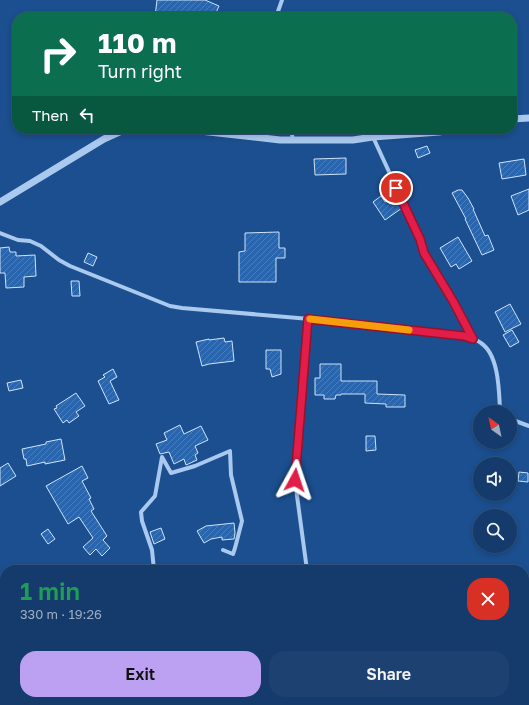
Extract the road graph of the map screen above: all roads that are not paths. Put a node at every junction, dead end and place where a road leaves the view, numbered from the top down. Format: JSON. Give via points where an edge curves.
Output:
{"nodes":[{"id":1,"x":282,"y":0,"type":"edge"},
{"id":2,"x":278,"y":12,"type":"edge"},
{"id":3,"x":529,"y":118,"type":"edge"},
{"id":4,"x":517,"y":119,"type":"edge"},
{"id":5,"x":115,"y":134,"type":"edge"},
{"id":6,"x":227,"y":134,"type":"edge"},
{"id":7,"x":292,"y":134,"type":"edge"},
{"id":8,"x":413,"y":134,"type":"edge"},
{"id":9,"x":373,"y":137,"type":"junction"},
{"id":10,"x":293,"y":140,"type":"junction"},
{"id":11,"x":0,"y":202,"type":"edge"},
{"id":12,"x":0,"y":233,"type":"edge"},
{"id":13,"x":308,"y":319,"type":"junction"},
{"id":14,"x":473,"y":339,"type":"junction"},
{"id":15,"x":500,"y":405,"type":"edge"},
{"id":16,"x":517,"y":422,"type":"edge"},
{"id":17,"x":529,"y":426,"type":"edge"},
{"id":18,"x":223,"y":550,"type":"dead end"},
{"id":19,"x":154,"y":565,"type":"edge"},
{"id":20,"x":306,"y":565,"type":"edge"}],
"edges":[{"from":1,"to":2,"type":"street"},
{"from":3,"to":4,"type":"street"},
{"from":5,"to":11,"type":"street"},
{"from":6,"to":10,"type":"street"},
{"from":7,"to":10,"type":"street"},
{"from":8,"to":9,"type":"street"},
{"from":9,"to":10,"type":"street","via":[[353,140]]},
{"from":9,"to":14,"type":"street","via":[[424,253]]},
{"from":12,"to":13,"type":"street","via":[[41,246],[70,266],[176,307]]},
{"from":13,"to":14,"type":"street"},
{"from":13,"to":20,"type":"street","via":[[295,480]]},
{"from":14,"to":15,"type":"street","via":[[482,343],[490,353],[498,374]]},
{"from":16,"to":17,"type":"street"},
{"from":18,"to":19,"type":"street","via":[[233,554],[242,521],[231,475],[230,451],[172,473],[162,457],[155,496],[141,512]]}]}
